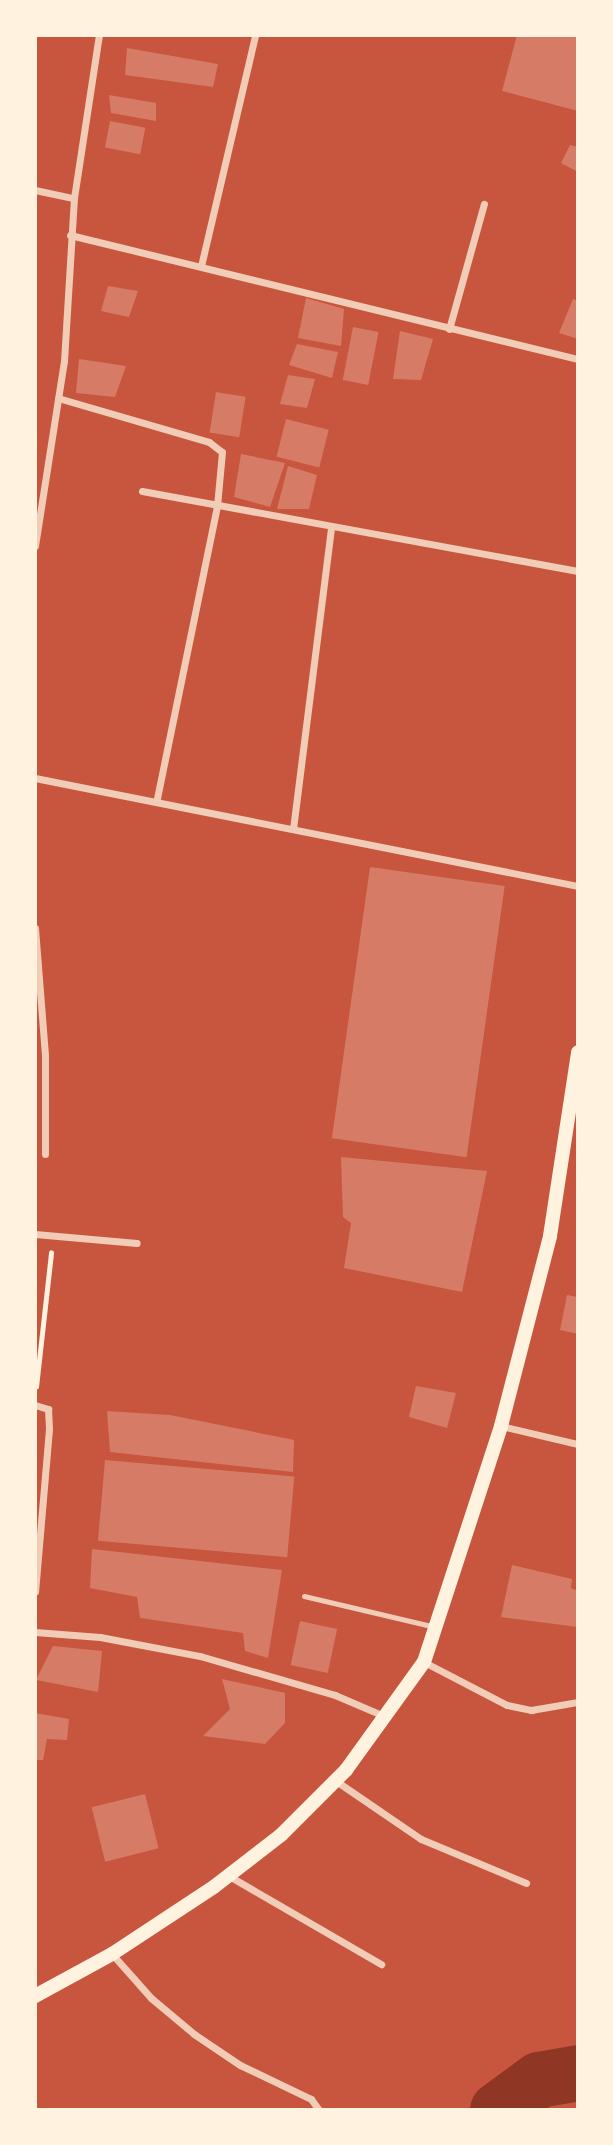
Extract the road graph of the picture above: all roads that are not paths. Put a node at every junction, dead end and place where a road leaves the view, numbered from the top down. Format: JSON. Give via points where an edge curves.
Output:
{"nodes":[{"id":1,"x":99,"y":35,"type":"edge"},
{"id":2,"x":255,"y":35,"type":"edge"},
{"id":3,"x":35,"y":190,"type":"edge"},
{"id":4,"x":74,"y":198,"type":"junction"},
{"id":5,"x":484,"y":204,"type":"dead end"},
{"id":6,"x":71,"y":235,"type":"junction"},
{"id":7,"x":201,"y":266,"type":"junction"},
{"id":8,"x":449,"y":329,"type":"junction"},
{"id":9,"x":578,"y":359,"type":"edge"},
{"id":10,"x":58,"y":398,"type":"junction"},
{"id":11,"x":142,"y":491,"type":"dead end"},
{"id":12,"x":217,"y":506,"type":"junction"},
{"id":13,"x":331,"y":529,"type":"junction"},
{"id":14,"x":35,"y":546,"type":"edge"},
{"id":15,"x":578,"y":571,"type":"edge"},
{"id":16,"x":35,"y":778,"type":"edge"},
{"id":17,"x":156,"y":802,"type":"junction"},
{"id":18,"x":293,"y":829,"type":"junction"},
{"id":19,"x":578,"y":886,"type":"edge"},
{"id":20,"x":35,"y":928,"type":"edge"},
{"id":21,"x":578,"y":1052,"type":"edge"},
{"id":22,"x":35,"y":1054,"type":"edge"},
{"id":23,"x":45,"y":1055,"type":"junction"},
{"id":24,"x":45,"y":1154,"type":"dead end"},
{"id":25,"x":35,"y":1234,"type":"edge"},
{"id":26,"x":136,"y":1243,"type":"dead end"},
{"id":27,"x":35,"y":1405,"type":"edge"},
{"id":28,"x":501,"y":1426,"type":"junction"},
{"id":29,"x":578,"y":1444,"type":"edge"},
{"id":30,"x":35,"y":1591,"type":"edge"},
{"id":31,"x":304,"y":1596,"type":"dead end"},
{"id":32,"x":438,"y":1628,"type":"junction"},
{"id":33,"x":35,"y":1632,"type":"edge"},
{"id":34,"x":424,"y":1662,"type":"junction"},
{"id":35,"x":578,"y":1702,"type":"edge"},
{"id":36,"x":387,"y":1718,"type":"junction"},
{"id":37,"x":336,"y":1781,"type":"junction"},
{"id":38,"x":228,"y":1876,"type":"junction"},
{"id":39,"x":526,"y":1883,"type":"dead end"},
{"id":40,"x":112,"y":1954,"type":"junction"},
{"id":41,"x":381,"y":1964,"type":"dead end"},
{"id":42,"x":35,"y":1996,"type":"edge"},
{"id":43,"x":318,"y":2110,"type":"edge"}],
"edges":[{"from":1,"to":4,"type":"street"},
{"from":2,"to":7,"type":"street"},
{"from":3,"to":4,"type":"street"},
{"from":4,"to":6,"type":"street"},
{"from":5,"to":8,"type":"street"},
{"from":6,"to":7,"type":"street"},
{"from":6,"to":10,"type":"street"},
{"from":7,"to":8,"type":"street"},
{"from":8,"to":9,"type":"street"},
{"from":10,"to":12,"type":"street","via":[[218,447],[223,457]]},
{"from":10,"to":14,"type":"street"},
{"from":11,"to":12,"type":"street"},
{"from":12,"to":13,"type":"street"},
{"from":12,"to":17,"type":"street"},
{"from":13,"to":15,"type":"street"},
{"from":13,"to":18,"type":"street"},
{"from":16,"to":17,"type":"street"},
{"from":17,"to":18,"type":"street"},
{"from":18,"to":19,"type":"street"},
{"from":20,"to":23,"type":"street"},
{"from":21,"to":28,"type":"main road","via":[[550,1236]]},
{"from":22,"to":23,"type":"street"},
{"from":23,"to":24,"type":"street"},
{"from":25,"to":26,"type":"street"},
{"from":27,"to":30,"type":"street","via":[[48,1409],[49,1429]]},
{"from":28,"to":29,"type":"street"},
{"from":28,"to":32,"type":"main road"},
{"from":31,"to":32,"type":"lane"},
{"from":32,"to":34,"type":"main road"},
{"from":33,"to":36,"type":"street","via":[[100,1637],[200,1656],[322,1691]]},
{"from":34,"to":35,"type":"street","via":[[507,1704],[531,1710]]},
{"from":34,"to":36,"type":"main road"},
{"from":36,"to":37,"type":"main road"},
{"from":37,"to":38,"type":"main road","via":[[306,1814]]},
{"from":37,"to":39,"type":"street","via":[[421,1839]]},
{"from":38,"to":40,"type":"main road"},
{"from":38,"to":41,"type":"street"},
{"from":40,"to":42,"type":"main road"},
{"from":40,"to":43,"type":"street","via":[[151,1998],[194,2034],[240,2065],[312,2099]]}]}
